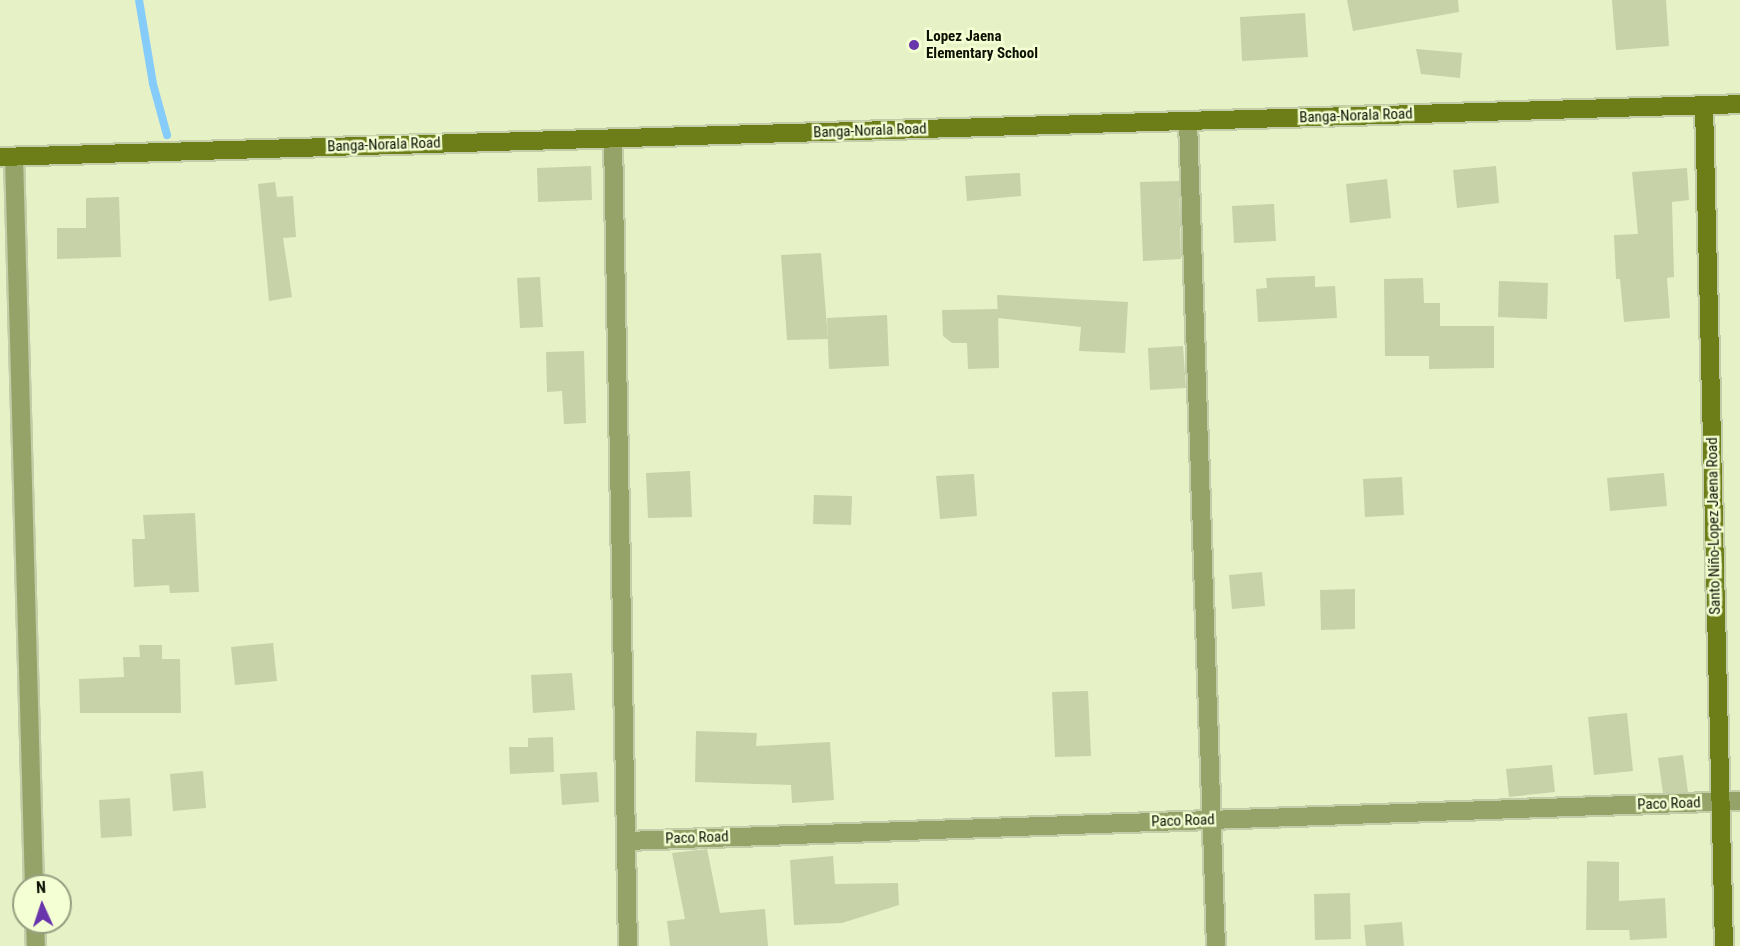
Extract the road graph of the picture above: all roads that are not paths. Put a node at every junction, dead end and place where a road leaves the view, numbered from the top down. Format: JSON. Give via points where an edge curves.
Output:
{"nodes":[{"id":1,"x":1740,"y":104,"type":"edge"},
{"id":2,"x":1704,"y":105,"type":"junction"},
{"id":3,"x":1188,"y":121,"type":"junction"},
{"id":4,"x":613,"y":138,"type":"junction"},
{"id":5,"x":7,"y":157,"type":"edge"},
{"id":6,"x":1740,"y":801,"type":"edge"},
{"id":7,"x":1720,"y":802,"type":"junction"},
{"id":8,"x":1210,"y":820,"type":"junction"},
{"id":9,"x":626,"y":841,"type":"junction"},
{"id":10,"x":34,"y":874,"type":"edge"},
{"id":11,"x":628,"y":946,"type":"edge"},
{"id":12,"x":1215,"y":946,"type":"edge"},
{"id":13,"x":1724,"y":946,"type":"edge"}],
"edges":[{"from":1,"to":2,"type":"main road","name":"Banga-Norala Road"},
{"from":2,"to":3,"type":"main road","name":"Banga-Norala Road"},
{"from":2,"to":7,"type":"main road","name":"Santo Niño-Lopez Jaena Road"},
{"from":3,"to":4,"type":"main road","name":"Banga-Norala Road"},
{"from":3,"to":8,"type":"street"},
{"from":4,"to":5,"type":"main road","name":"Banga-Norala Road"},
{"from":4,"to":9,"type":"street"},
{"from":5,"to":10,"type":"street"},
{"from":6,"to":7,"type":"street","name":"Paco Road"},
{"from":7,"to":8,"type":"street","name":"Paco Road"},
{"from":7,"to":13,"type":"main road","name":"Santo Niño-Lopez Jaena Road"},
{"from":8,"to":9,"type":"street","name":"Paco Road"},
{"from":8,"to":12,"type":"street"},
{"from":9,"to":11,"type":"street"}]}
